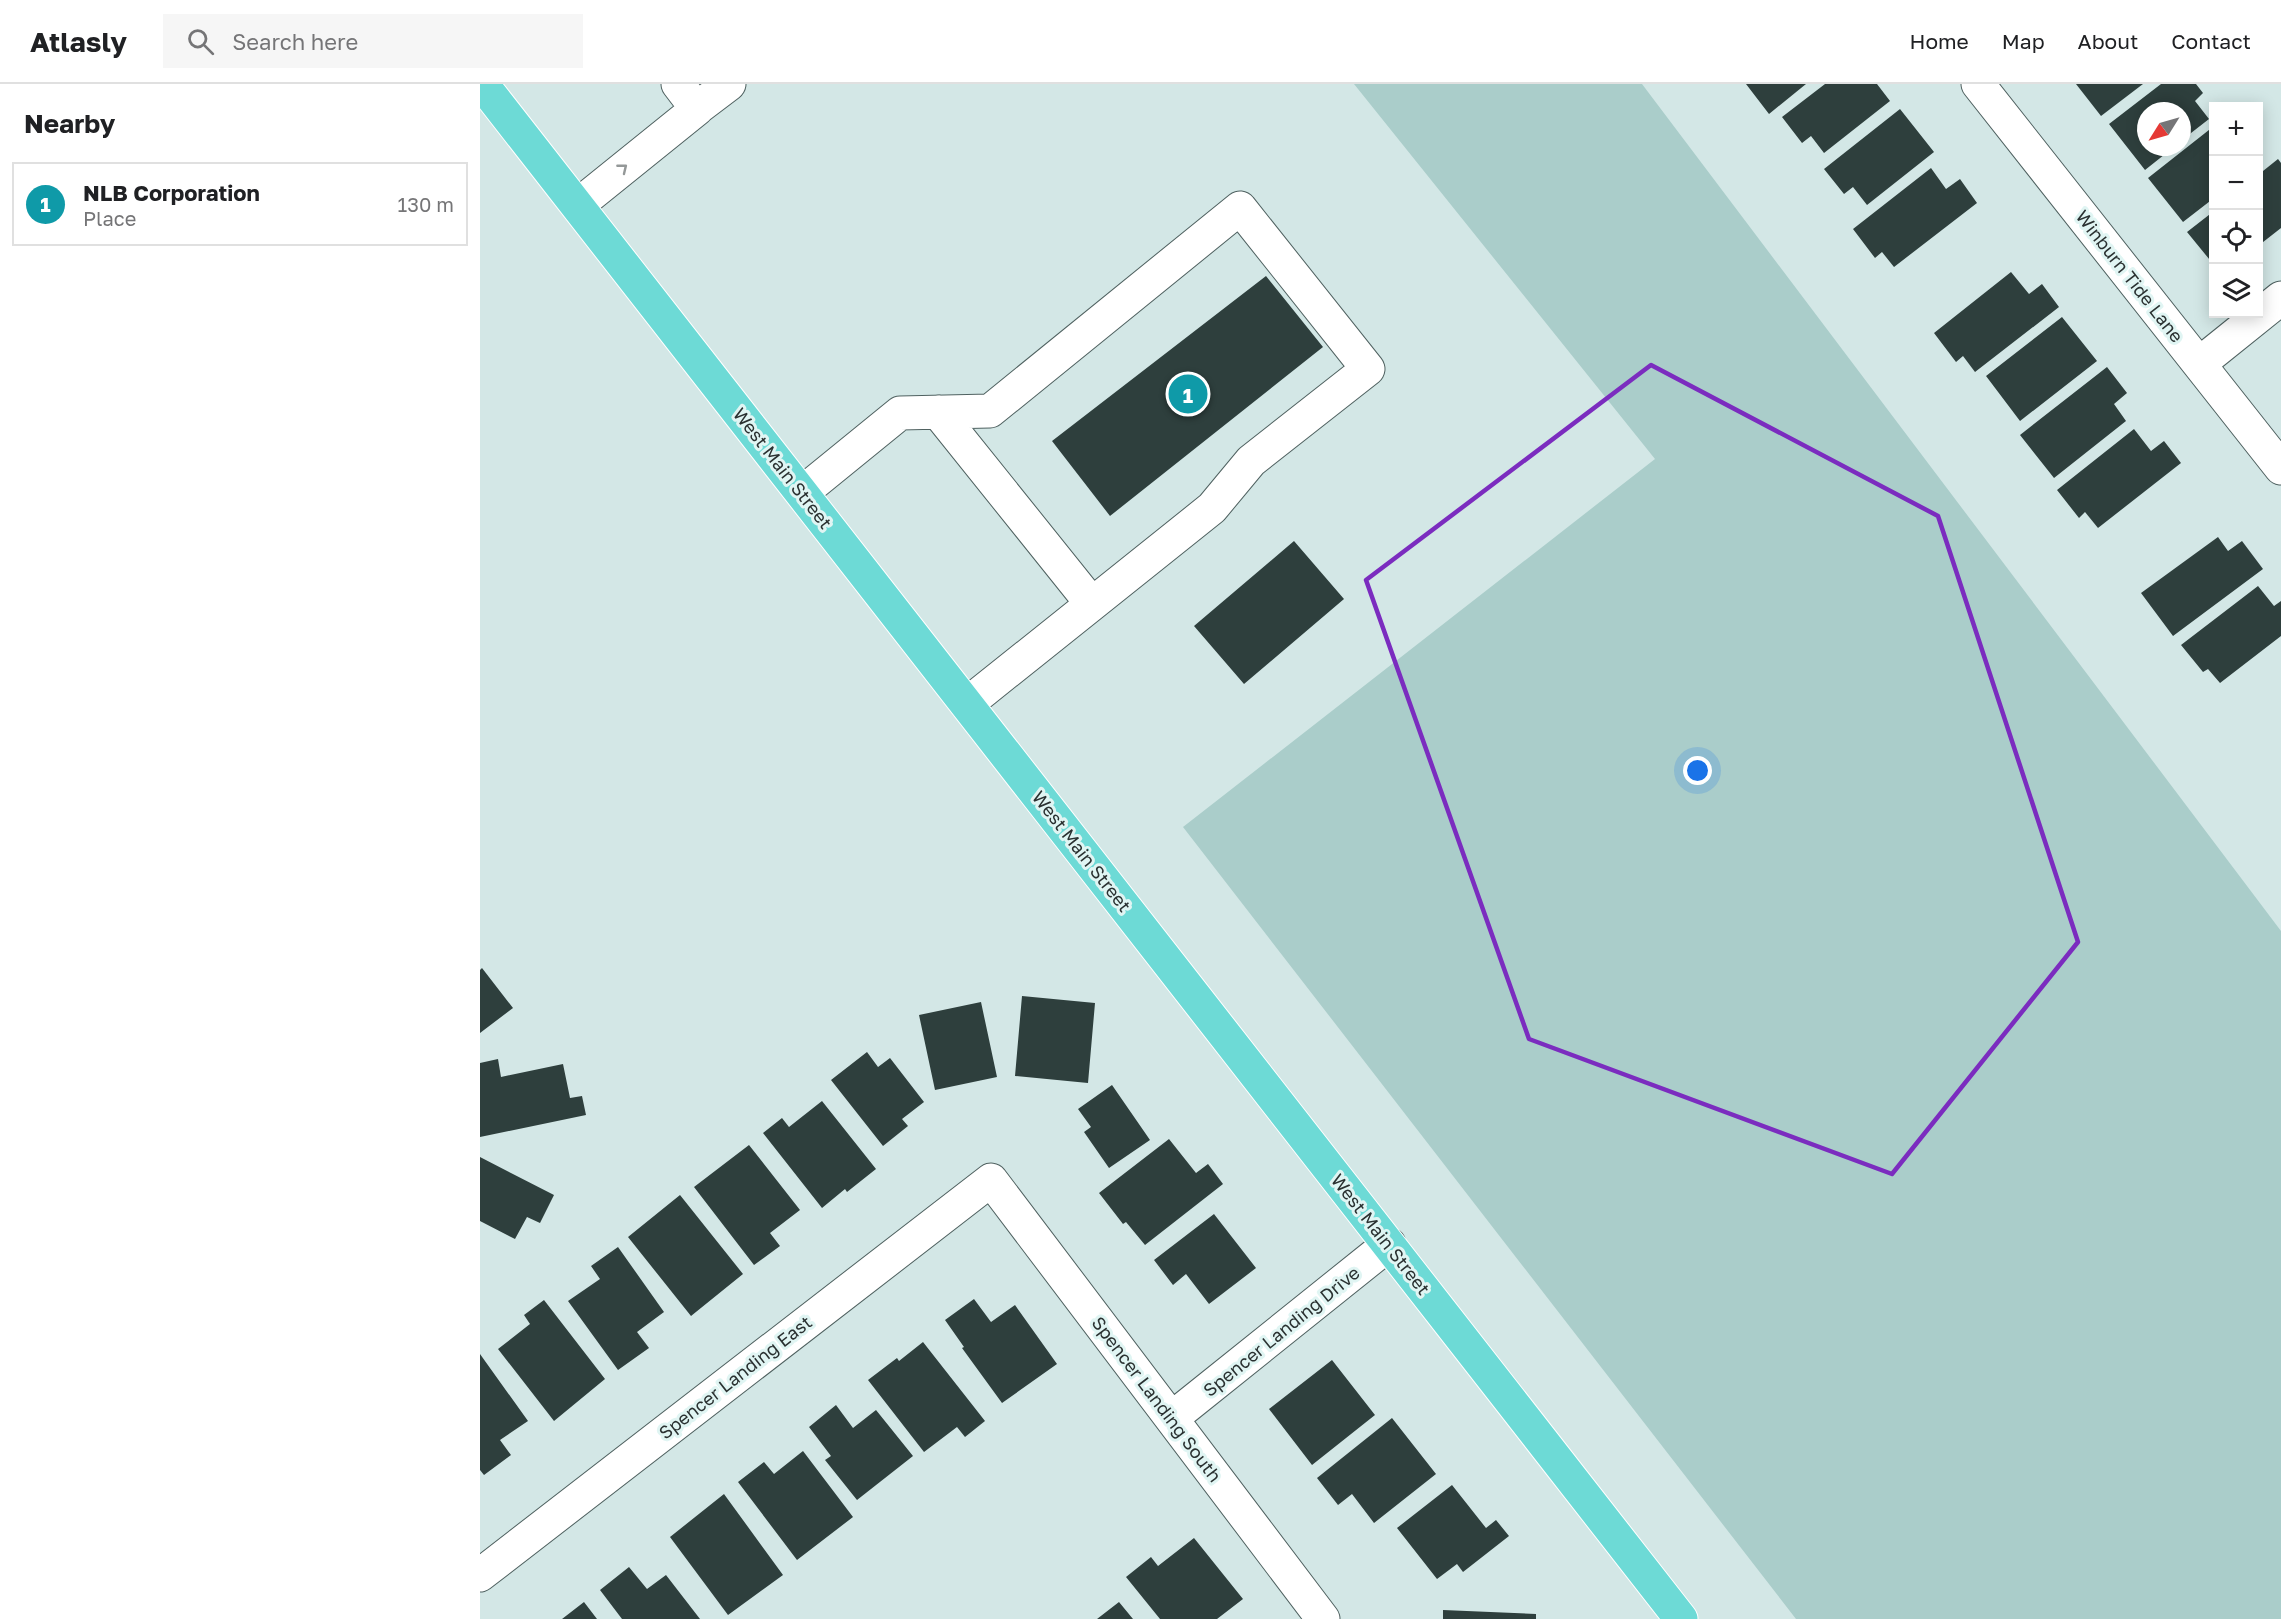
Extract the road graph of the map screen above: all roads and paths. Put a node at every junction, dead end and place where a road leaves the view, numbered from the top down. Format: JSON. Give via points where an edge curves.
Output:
{"nodes":[{"id":1,"x":482,"y":84,"type":"edge"},
{"id":2,"x":729,"y":84,"type":"edge"},
{"id":3,"x":1978,"y":84,"type":"edge"},
{"id":4,"x":687,"y":97,"type":"edge"},
{"id":5,"x":578,"y":205,"type":"junction"},
{"id":6,"x":2281,"y":298,"type":"edge"},
{"id":7,"x":2199,"y":364,"type":"junction"},
{"id":8,"x":938,"y":412,"type":"junction"},
{"id":9,"x":2281,"y":468,"type":"edge"},
{"id":10,"x":803,"y":492,"type":"junction"},
{"id":11,"x":1092,"y":604,"type":"junction"},
{"id":12,"x":968,"y":704,"type":"junction"},
{"id":13,"x":991,"y":1180,"type":"joint"},
{"id":14,"x":1389,"y":1244,"type":"junction"},
{"id":15,"x":1172,"y":1418,"type":"junction"},
{"id":16,"x":480,"y":1575,"type":"edge"},
{"id":17,"x":1323,"y":1619,"type":"edge"},
{"id":18,"x":1681,"y":1619,"type":"edge"}],
"edges":[{"from":1,"to":5,"type":"main road","name":"West Main Street"},
{"from":2,"to":4,"type":"street"},
{"from":3,"to":7,"type":"street","name":"Winburn Tide Lane"},
{"from":5,"to":4,"type":"street","one_way":true},
{"from":5,"to":10,"type":"main road","name":"West Main Street"},
{"from":6,"to":7,"type":"street"},
{"from":7,"to":9,"type":"street","name":"Winburn Tide Lane"},
{"from":8,"to":10,"type":"street","via":[[900,413]]},
{"from":8,"to":11,"type":"street"},
{"from":8,"to":11,"type":"street","via":[[990,411],[1240,208],[1368,369],[1251,461],[1212,508]]},
{"from":10,"to":12,"type":"main road","name":"West Main Street"},
{"from":11,"to":12,"type":"street"},
{"from":12,"to":14,"type":"main road","name":"West Main Street"},
{"from":13,"to":15,"type":"street","name":"Spencer Landing South"},
{"from":13,"to":16,"type":"street","name":"Spencer Landing East"},
{"from":14,"to":15,"type":"street","name":"Spencer Landing Drive"},
{"from":14,"to":18,"type":"main road","name":"West Main Street"},
{"from":15,"to":17,"type":"street","name":"Spencer Landing South"}]}
